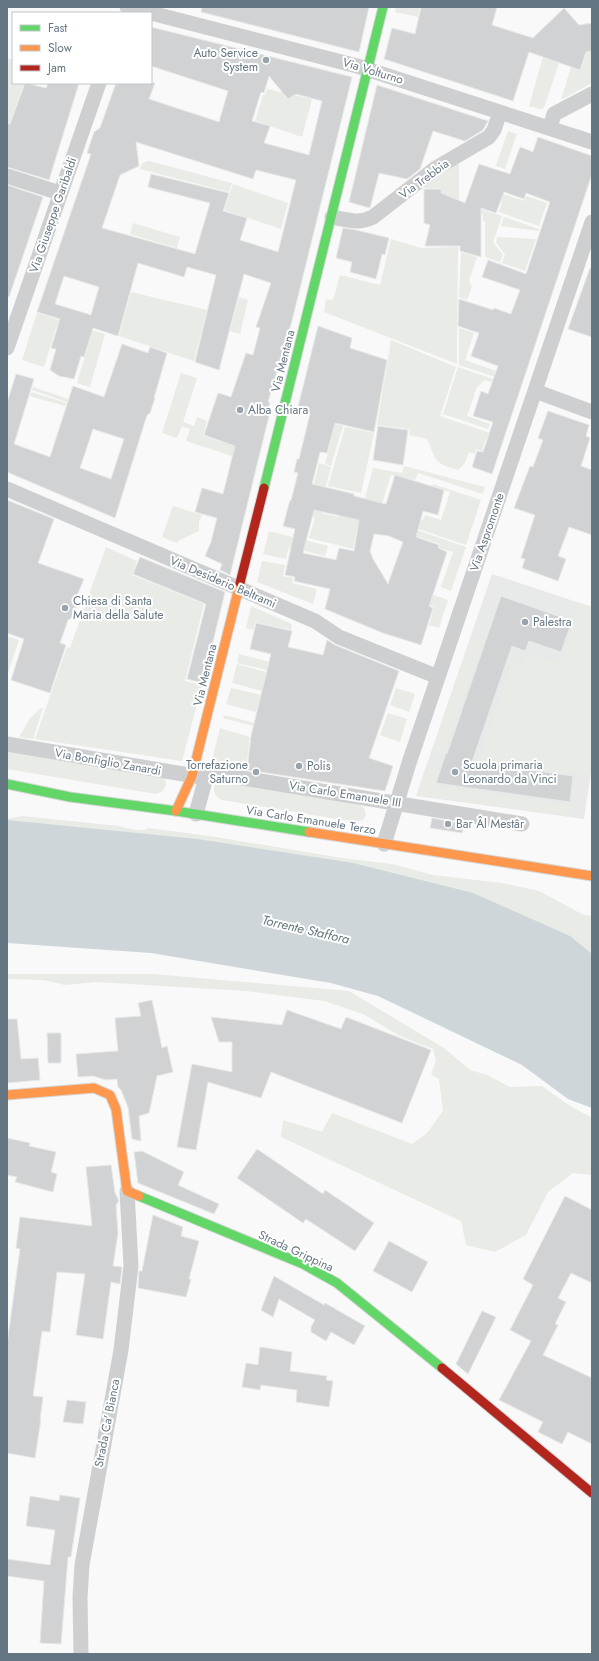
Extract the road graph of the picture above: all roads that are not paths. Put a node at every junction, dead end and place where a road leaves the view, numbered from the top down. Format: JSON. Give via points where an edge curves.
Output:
{"nodes":[{"id":1,"x":126,"y":7,"type":"edge"},
{"id":2,"x":383,"y":7,"type":"edge"},
{"id":3,"x":146,"y":12,"type":"edge"},
{"id":4,"x":152,"y":14,"type":"edge"},
{"id":5,"x":368,"y":69,"type":"junction"},
{"id":6,"x":99,"y":84,"type":"edge"},
{"id":7,"x":592,"y":94,"type":"edge"},
{"id":8,"x":500,"y":112,"type":"junction"},
{"id":9,"x":550,"y":128,"type":"junction"},
{"id":10,"x":592,"y":142,"type":"edge"},
{"id":11,"x":7,"y":176,"type":"edge"},
{"id":12,"x":60,"y":193,"type":"junction"},
{"id":13,"x":332,"y":217,"type":"junction"},
{"id":14,"x":592,"y":222,"type":"edge"},
{"id":15,"x":7,"y":348,"type":"edge"},
{"id":16,"x":535,"y":391,"type":"junction"},
{"id":17,"x":592,"y":412,"type":"edge"},
{"id":18,"x":7,"y":490,"type":"edge"},
{"id":19,"x":240,"y":589,"type":"junction"},
{"id":20,"x":438,"y":677,"type":"junction"},
{"id":21,"x":7,"y":744,"type":"edge"},
{"id":22,"x":192,"y":776,"type":"junction"},
{"id":23,"x":208,"y":776,"type":"junction"},
{"id":24,"x":7,"y":784,"type":"edge"},
{"id":25,"x":7,"y":789,"type":"edge"},
{"id":26,"x":26,"y":789,"type":"junction"},
{"id":27,"x":397,"y":802,"type":"junction"},
{"id":28,"x":176,"y":811,"type":"junction"},
{"id":29,"x":196,"y":814,"type":"junction"},
{"id":30,"x":522,"y":824,"type":"dead end"},
{"id":31,"x":384,"y":844,"type":"junction"},
{"id":32,"x":592,"y":876,"type":"edge"},
{"id":33,"x":7,"y":1095,"type":"edge"},
{"id":34,"x":127,"y":1191,"type":"junction"},
{"id":35,"x":592,"y":1494,"type":"edge"},
{"id":36,"x":81,"y":1654,"type":"edge"}],
"edges":[{"from":1,"to":3,"type":"street","name":"Via Volturno"},
{"from":2,"to":5,"type":"street","name":"Via Mentana"},
{"from":4,"to":5,"type":"street","name":"Via Volturno"},
{"from":5,"to":8,"type":"street","name":"Via Volturno"},
{"from":5,"to":13,"type":"street","name":"Via Mentana"},
{"from":6,"to":12,"type":"street","name":"Via Giuseppe Garibaldi"},
{"from":7,"to":9,"type":"street","via":[[554,114]]},
{"from":8,"to":9,"type":"street","name":"Via Volturno"},
{"from":8,"to":13,"type":"street","name":"Via Trebbia","via":[[494,130],[488,137],[436,168],[373,217],[358,222]]},
{"from":9,"to":10,"type":"street","name":"Via Volturno"},
{"from":11,"to":12,"type":"street"},
{"from":12,"to":15,"type":"street","name":"Via Giuseppe Garibaldi"},
{"from":13,"to":19,"type":"street","name":"Via Mentana"},
{"from":14,"to":16,"type":"street","name":"Via Aspromonte"},
{"from":16,"to":17,"type":"street"},
{"from":16,"to":20,"type":"street","name":"Via Aspromonte"},
{"from":18,"to":19,"type":"street","name":"Via Desiderio Beltrami"},
{"from":19,"to":20,"type":"street","name":"Via Desiderio Beltrami","via":[[322,625],[339,637]]},
{"from":19,"to":22,"type":"street","name":"Via Mentana"},
{"from":20,"to":27,"type":"street","name":"Via Aspromonte"},
{"from":21,"to":22,"type":"street","name":"Via Bonfiglio Zanardi"},
{"from":22,"to":23,"type":"street","name":"Via Bonfiglio Zanardi"},
{"from":22,"to":28,"type":"street","name":"Via Mentana"},
{"from":23,"to":27,"type":"street","name":"Via Carlo Emanuele III","via":[[218,774]]},
{"from":23,"to":29,"type":"street","via":[[202,788]]},
{"from":24,"to":26,"type":"street","name":"Via Carlo Emanuele Terzo"},
{"from":25,"to":26,"type":"street","name":"Via Carlo Emanuele Terzo"},
{"from":26,"to":28,"type":"street","name":"Via Carlo Emanuele Terzo"},
{"from":27,"to":30,"type":"street","name":"Via Carlo Emanuele III"},
{"from":27,"to":31,"type":"street","name":"Via Aspromonte"},
{"from":28,"to":29,"type":"street","name":"Via Carlo Emanuele Terzo"},
{"from":29,"to":31,"type":"street","name":"Via Carlo Emanuele Terzo"},
{"from":31,"to":32,"type":"street","name":"Via Carlo Emanuele Terzo"},
{"from":33,"to":34,"type":"street","via":[[94,1088],[110,1094],[116,1109]]},
{"from":34,"to":35,"type":"street","name":"Strada Grippina","via":[[303,1264],[337,1283]]},
{"from":34,"to":36,"type":"street","name":"Strada Ca' Bianca","via":[[131,1266],[121,1350],[82,1565]]}]}
